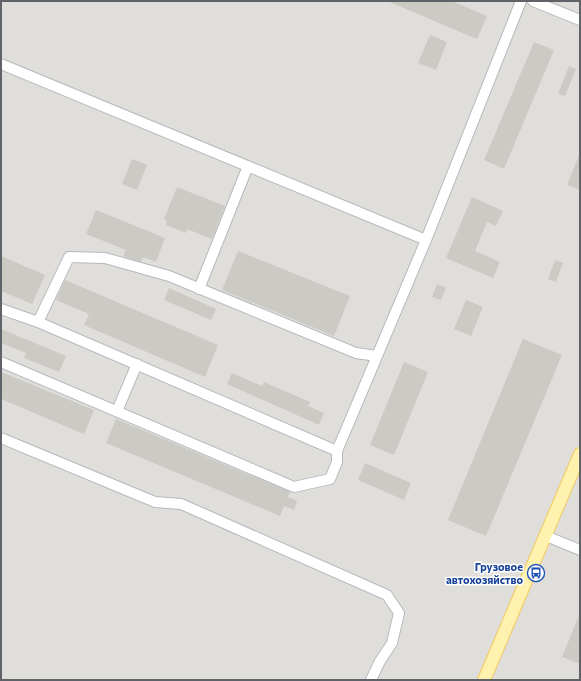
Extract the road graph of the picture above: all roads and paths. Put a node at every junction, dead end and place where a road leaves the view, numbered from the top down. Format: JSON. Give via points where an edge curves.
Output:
{"nodes":[{"id":1,"x":521,"y":1,"type":"edge"},
{"id":2,"x":533,"y":1,"type":"edge"},
{"id":3,"x":580,"y":20,"type":"edge"},
{"id":4,"x":1,"y":64,"type":"edge"},
{"id":5,"x":248,"y":166,"type":"junction"},
{"id":6,"x":426,"y":240,"type":"junction"},
{"id":7,"x":199,"y":288,"type":"junction"},
{"id":8,"x":1,"y":309,"type":"edge"},
{"id":9,"x":38,"y":322,"type":"junction"},
{"id":10,"x":377,"y":356,"type":"junction"},
{"id":11,"x":1,"y":362,"type":"edge"},
{"id":12,"x":137,"y":364,"type":"junction"},
{"id":13,"x":117,"y":411,"type":"junction"},
{"id":14,"x":1,"y":438,"type":"edge"},
{"id":15,"x":337,"y":451,"type":"junction"},
{"id":16,"x":580,"y":454,"type":"edge"},
{"id":17,"x":546,"y":536,"type":"junction"},
{"id":18,"x":580,"y":550,"type":"edge"},
{"id":19,"x":371,"y":680,"type":"edge"},
{"id":20,"x":484,"y":680,"type":"edge"}],
"edges":[{"from":1,"to":6,"type":"street"},
{"from":2,"to":3,"type":"street"},
{"from":4,"to":5,"type":"street"},
{"from":5,"to":6,"type":"street"},
{"from":5,"to":7,"type":"street"},
{"from":6,"to":10,"type":"street"},
{"from":7,"to":9,"type":"street","via":[[169,276],[105,258],[69,257]]},
{"from":7,"to":10,"type":"street","via":[[356,353]]},
{"from":8,"to":9,"type":"street"},
{"from":9,"to":12,"type":"street"},
{"from":10,"to":15,"type":"street"},
{"from":11,"to":13,"type":"street"},
{"from":12,"to":13,"type":"street"},
{"from":12,"to":15,"type":"street"},
{"from":13,"to":15,"type":"street","via":[[294,486],[330,479],[338,462]]},
{"from":14,"to":19,"type":"street","via":[[155,502],[181,504],[387,595],[399,613],[392,643]]},
{"from":16,"to":17,"type":"main road"},
{"from":17,"to":18,"type":"street"},
{"from":17,"to":20,"type":"main road"}]}
